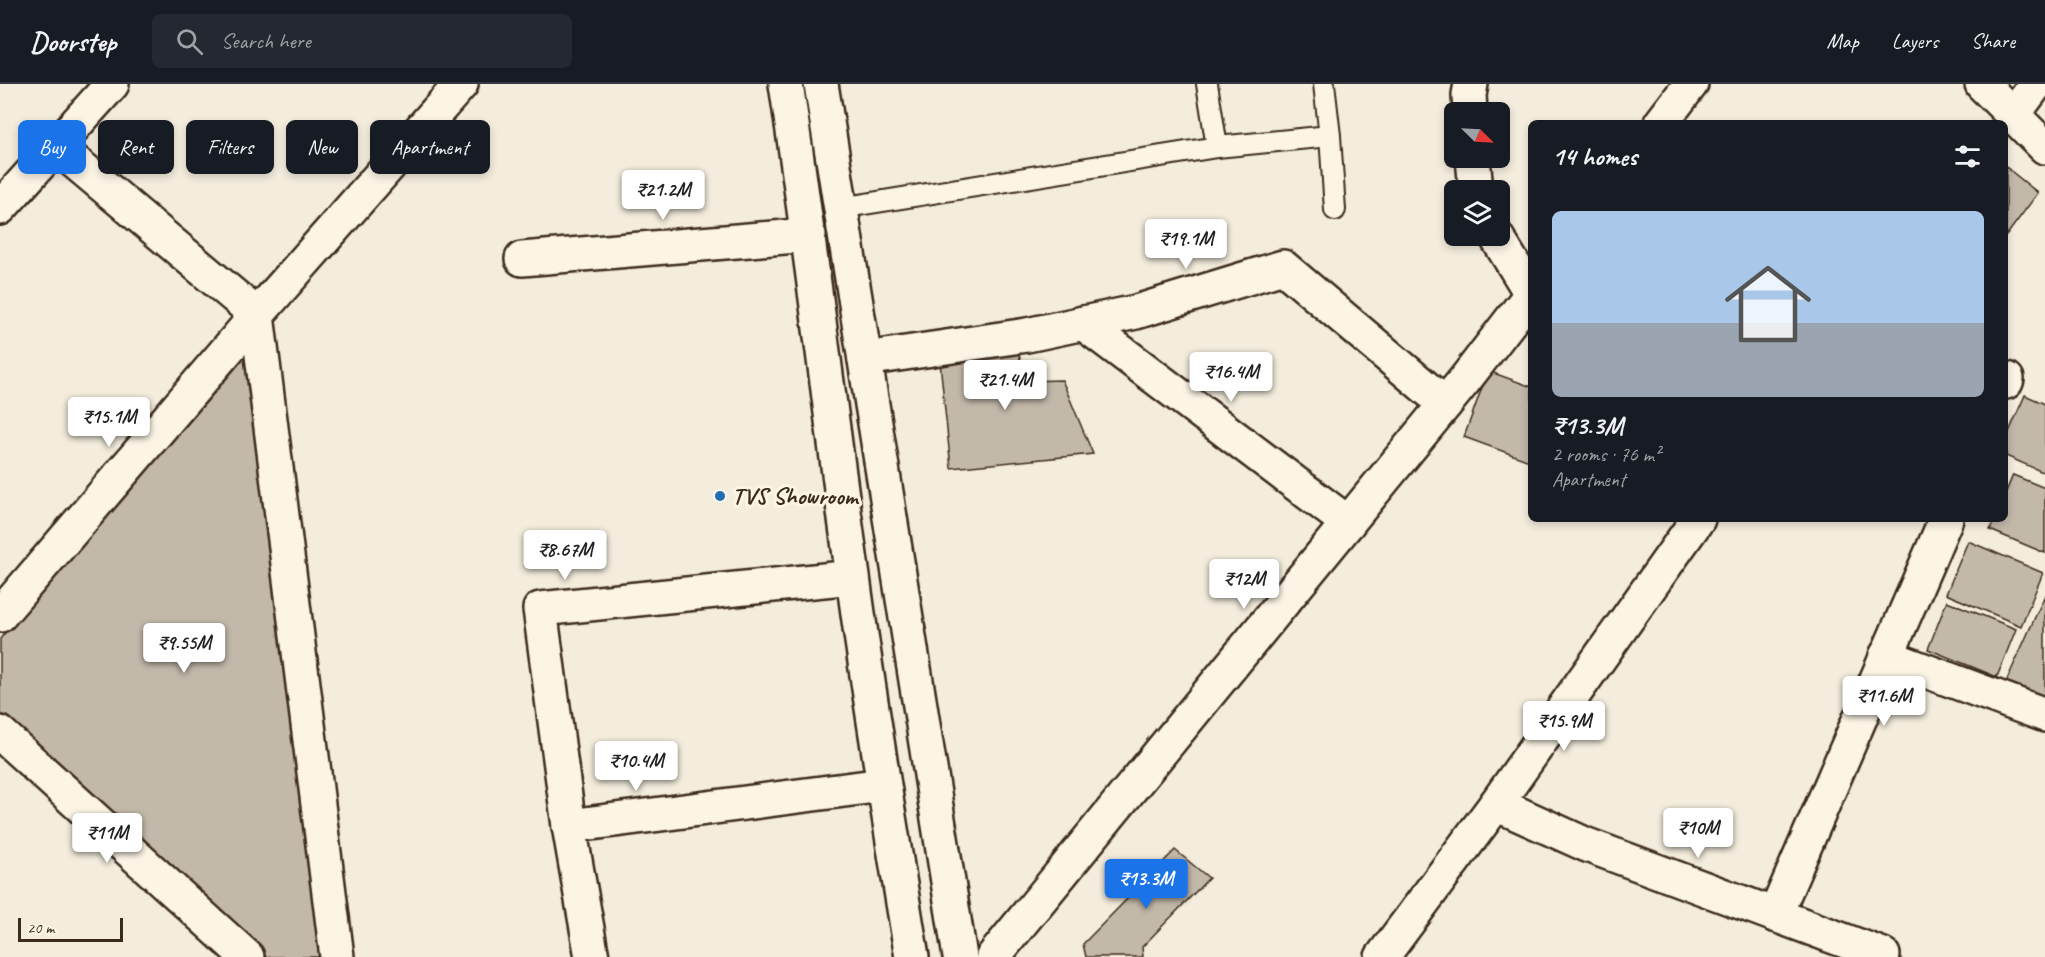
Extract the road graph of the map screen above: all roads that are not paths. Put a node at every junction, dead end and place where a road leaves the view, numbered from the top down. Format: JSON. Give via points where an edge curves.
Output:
{"nodes":[{"id":1,"x":112,"y":84,"type":"edge"},
{"id":2,"x":461,"y":84,"type":"edge"},
{"id":3,"x":786,"y":84,"type":"edge"},
{"id":4,"x":820,"y":84,"type":"edge"},
{"id":5,"x":1207,"y":84,"type":"edge"},
{"id":6,"x":1324,"y":84,"type":"edge"},
{"id":7,"x":1471,"y":84,"type":"edge"},
{"id":8,"x":1691,"y":84,"type":"edge"},
{"id":9,"x":2036,"y":84,"type":"edge"},
{"id":10,"x":1469,"y":102,"type":"edge"},
{"id":11,"x":1995,"y":106,"type":"edge"},
{"id":12,"x":79,"y":120,"type":"edge"},
{"id":13,"x":1663,"y":120,"type":"edge"},
{"id":14,"x":1330,"y":136,"type":"junction"},
{"id":15,"x":1217,"y":147,"type":"junction"},
{"id":16,"x":2045,"y":147,"type":"edge"},
{"id":17,"x":86,"y":171,"type":"edge"},
{"id":18,"x":31,"y":174,"type":"edge"},
{"id":19,"x":0,"y":208,"type":"edge"},
{"id":20,"x":840,"y":208,"type":"junction"},
{"id":21,"x":1335,"y":210,"type":"dead end"},
{"id":22,"x":809,"y":235,"type":"junction"},
{"id":23,"x":1502,"y":246,"type":"edge"},
{"id":24,"x":522,"y":259,"type":"dead end"},
{"id":25,"x":1528,"y":288,"type":"edge"},
{"id":26,"x":1528,"y":297,"type":"edge"},
{"id":27,"x":257,"y":315,"type":"junction"},
{"id":28,"x":1083,"y":323,"type":"junction"},
{"id":29,"x":865,"y":359,"type":"junction"},
{"id":30,"x":1445,"y":404,"type":"junction"},
{"id":31,"x":1696,"y":522,"type":"edge"},
{"id":32,"x":1945,"y":522,"type":"edge"},
{"id":33,"x":1348,"y":523,"type":"junction"},
{"id":34,"x":853,"y":577,"type":"junction"},
{"id":35,"x":0,"y":615,"type":"edge"},
{"id":36,"x":1886,"y":657,"type":"junction"},
{"id":37,"x":2045,"y":715,"type":"edge"},
{"id":38,"x":0,"y":733,"type":"edge"},
{"id":39,"x":883,"y":785,"type":"junction"},
{"id":40,"x":1496,"y":804,"type":"junction"},
{"id":41,"x":569,"y":826,"type":"junction"},
{"id":42,"x":1775,"y":915,"type":"junction"},
{"id":43,"x":1884,"y":956,"type":"edge"},
{"id":44,"x":248,"y":957,"type":"edge"},
{"id":45,"x":338,"y":957,"type":"edge"},
{"id":46,"x":592,"y":957,"type":"edge"},
{"id":47,"x":912,"y":957,"type":"edge"},
{"id":48,"x":960,"y":957,"type":"edge"},
{"id":49,"x":993,"y":957,"type":"edge"},
{"id":50,"x":1382,"y":957,"type":"edge"}],
"edges":[{"from":1,"to":12,"type":"street"},
{"from":2,"to":27,"type":"street"},
{"from":3,"to":22,"type":"street"},
{"from":4,"to":20,"type":"street"},
{"from":5,"to":15,"type":"lane"},
{"from":6,"to":14,"type":"lane"},
{"from":7,"to":10,"type":"street"},
{"from":8,"to":13,"type":"street"},
{"from":9,"to":11,"type":"street"},
{"from":11,"to":16,"type":"street"},
{"from":14,"to":15,"type":"lane"},
{"from":14,"to":21,"type":"lane"},
{"from":15,"to":20,"type":"lane"},
{"from":17,"to":27,"type":"street"},
{"from":18,"to":19,"type":"street"},
{"from":20,"to":29,"type":"street"},
{"from":22,"to":24,"type":"street"},
{"from":22,"to":34,"type":"street"},
{"from":23,"to":25,"type":"street"},
{"from":26,"to":30,"type":"street"},
{"from":27,"to":35,"type":"street"},
{"from":27,"to":45,"type":"street"},
{"from":28,"to":29,"type":"street"},
{"from":28,"to":30,"type":"street","via":[[1136,312],[1283,267]]},
{"from":28,"to":33,"type":"street"},
{"from":29,"to":48,"type":"street"},
{"from":30,"to":33,"type":"street"},
{"from":31,"to":40,"type":"street"},
{"from":32,"to":36,"type":"street"},
{"from":33,"to":49,"type":"street"},
{"from":34,"to":39,"type":"street"},
{"from":34,"to":41,"type":"street","via":[[540,609]]},
{"from":36,"to":37,"type":"street"},
{"from":36,"to":42,"type":"street"},
{"from":38,"to":44,"type":"street"},
{"from":39,"to":41,"type":"street"},
{"from":39,"to":47,"type":"street"},
{"from":40,"to":42,"type":"street","via":[[1587,845]]},
{"from":40,"to":50,"type":"street"},
{"from":41,"to":46,"type":"street"},
{"from":42,"to":43,"type":"street"}]}
